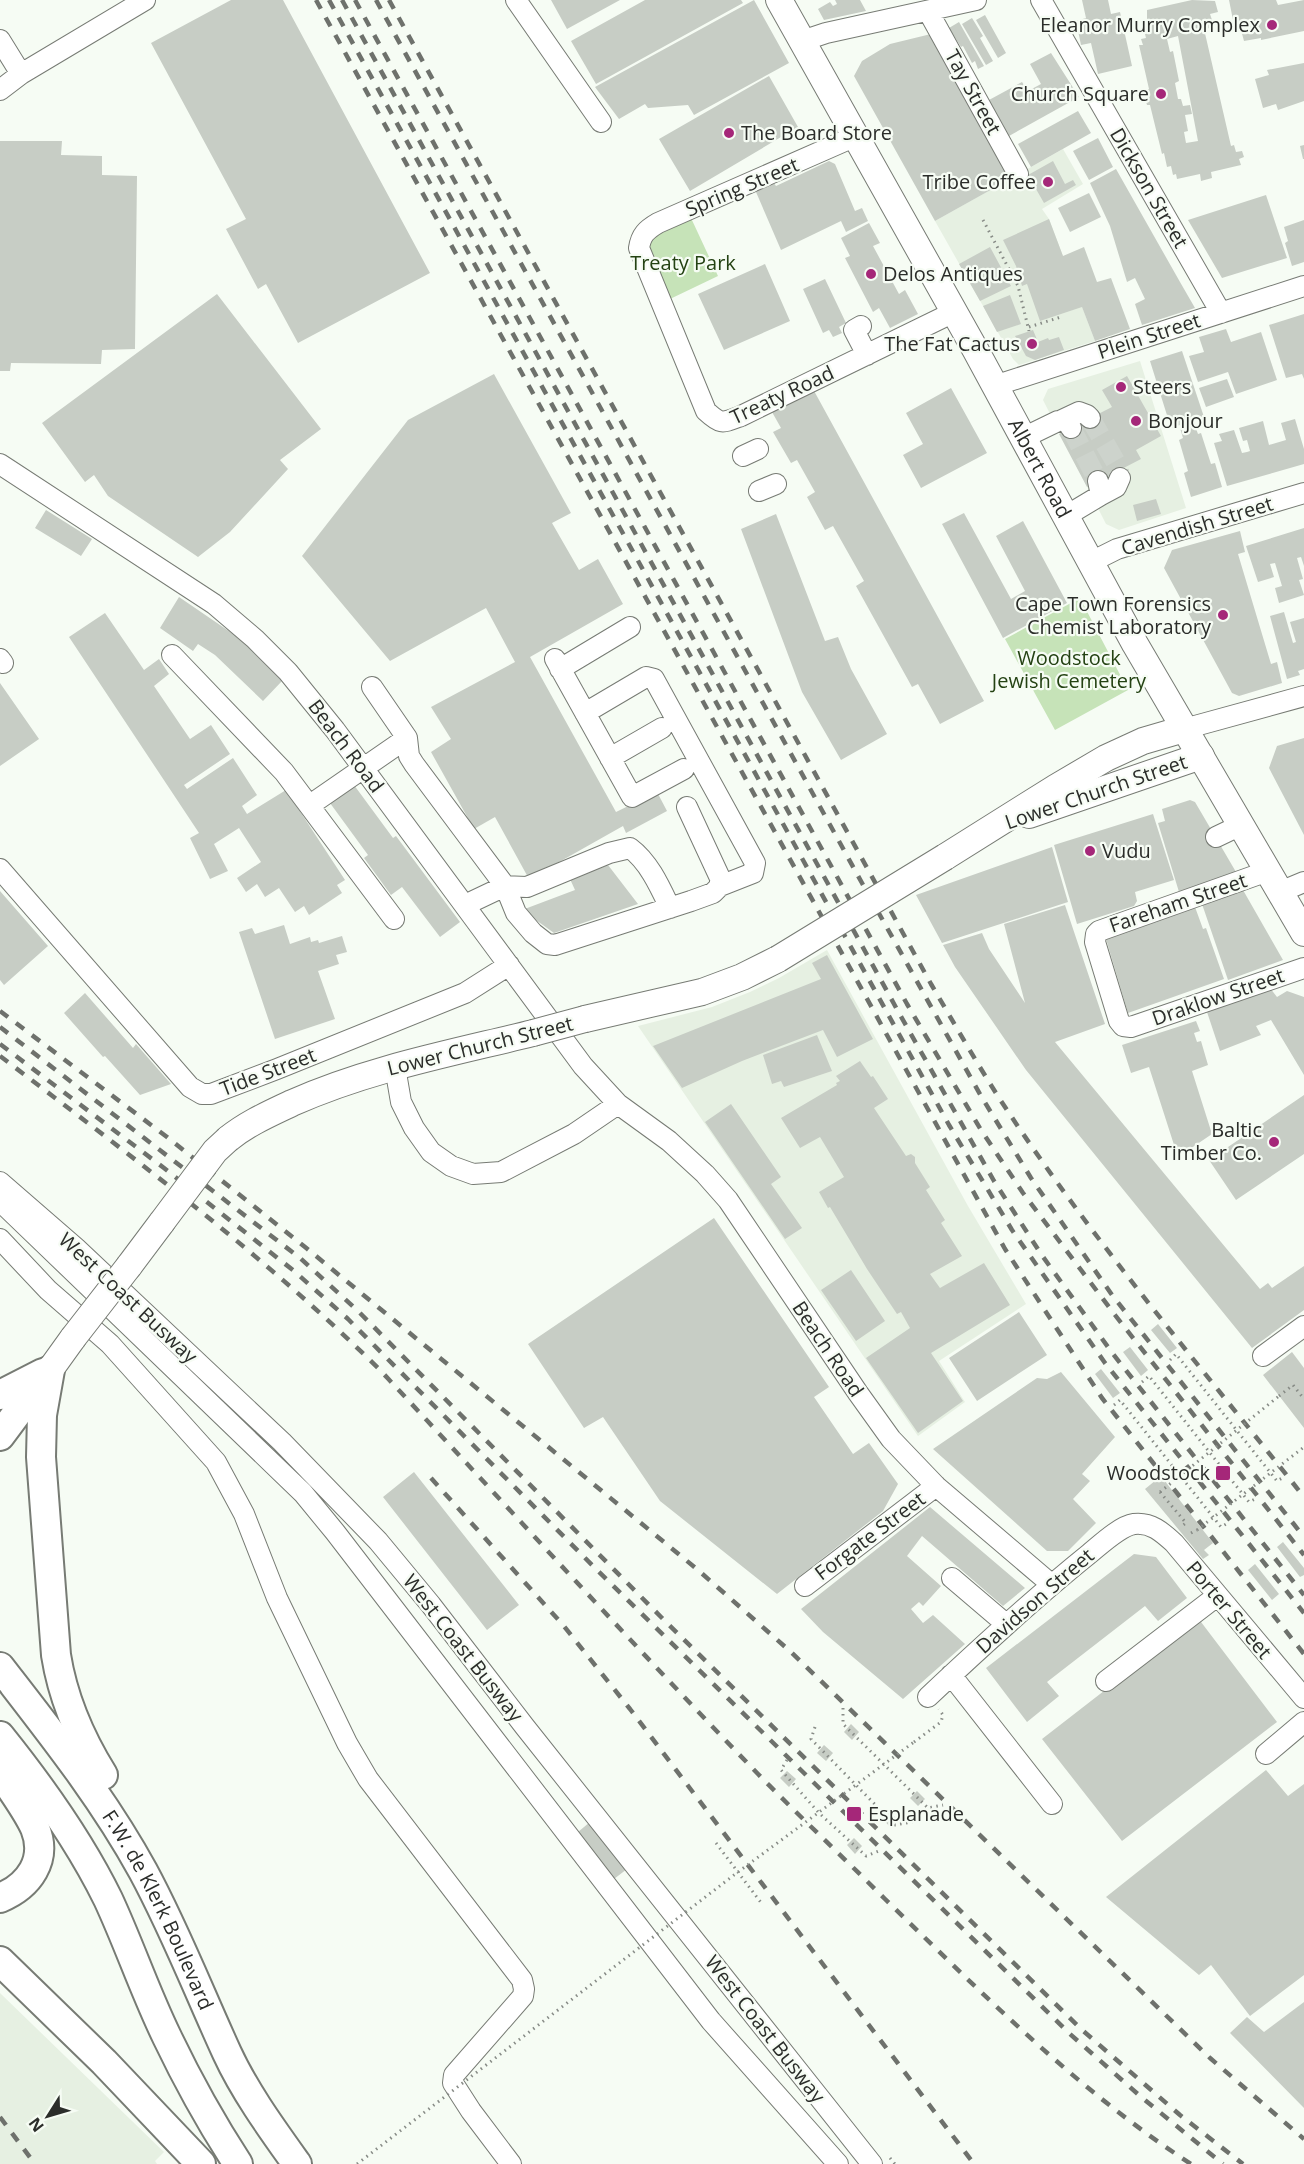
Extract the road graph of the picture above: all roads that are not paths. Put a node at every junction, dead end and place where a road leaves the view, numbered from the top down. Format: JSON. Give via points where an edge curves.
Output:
{"nodes":[{"id":1,"x":145,"y":0,"type":"edge"},
{"id":2,"x":516,"y":0,"type":"edge"},
{"id":3,"x":779,"y":0,"type":"edge"},
{"id":4,"x":976,"y":0,"type":"edge"},
{"id":5,"x":1041,"y":0,"type":"edge"},
{"id":6,"x":928,"y":11,"type":"junction"},
{"id":7,"x":0,"y":40,"type":"edge"},
{"id":8,"x":802,"y":41,"type":"junction"},
{"id":9,"x":21,"y":74,"type":"junction"},
{"id":10,"x":0,"y":90,"type":"edge"},
{"id":11,"x":601,"y":122,"type":"dead end"},
{"id":12,"x":856,"y":136,"type":"junction"},
{"id":13,"x":1018,"y":174,"type":"dead end"},
{"id":14,"x":639,"y":248,"type":"joint"},
{"id":15,"x":1304,"y":286,"type":"edge"},
{"id":16,"x":954,"y":312,"type":"junction"},
{"id":17,"x":1221,"y":313,"type":"junction"},
{"id":18,"x":855,"y":335,"type":"dead end"},
{"id":19,"x":867,"y":354,"type":"junction"},
{"id":20,"x":994,"y":386,"type":"junction"},
{"id":21,"x":1090,"y":418,"type":"dead end"},
{"id":22,"x":1023,"y":438,"type":"junction"},
{"id":23,"x":0,"y":464,"type":"edge"},
{"id":24,"x":1120,"y":478,"type":"dead end"},
{"id":25,"x":1304,"y":493,"type":"edge"},
{"id":26,"x":1066,"y":516,"type":"junction"},
{"id":27,"x":1091,"y":562,"type":"junction"},
{"id":28,"x":630,"y":627,"type":"dead end"},
{"id":29,"x":172,"y":655,"type":"dead end"},
{"id":30,"x":372,"y":687,"type":"dead end"},
{"id":31,"x":1304,"y":696,"type":"edge"},
{"id":32,"x":585,"y":713,"type":"junction"},
{"id":33,"x":662,"y":728,"type":"dead end"},
{"id":34,"x":1184,"y":729,"type":"junction"},
{"id":35,"x":406,"y":738,"type":"junction"},
{"id":36,"x":1201,"y":756,"type":"junction"},
{"id":37,"x":610,"y":758,"type":"junction"},
{"id":38,"x":364,"y":769,"type":"junction"},
{"id":39,"x":684,"y":769,"type":"dead end"},
{"id":40,"x":310,"y":806,"type":"junction"},
{"id":41,"x":687,"y":807,"type":"dead end"},
{"id":42,"x":1241,"y":825,"type":"junction"},
{"id":43,"x":992,"y":828,"type":"junction"},
{"id":44,"x":1216,"y":837,"type":"dead end"},
{"id":45,"x":0,"y":869,"type":"edge"},
{"id":46,"x":1274,"y":881,"type":"junction"},
{"id":47,"x":1304,"y":882,"type":"edge"},
{"id":48,"x":505,"y":886,"type":"junction"},
{"id":49,"x":720,"y":886,"type":"junction"},
{"id":50,"x":465,"y":905,"type":"junction"},
{"id":51,"x":670,"y":908,"type":"junction"},
{"id":52,"x":394,"y":919,"type":"dead end"},
{"id":53,"x":1304,"y":933,"type":"edge"},
{"id":54,"x":509,"y":965,"type":"junction"},
{"id":55,"x":1304,"y":968,"type":"edge"},
{"id":56,"x":1131,"y":1027,"type":"joint"},
{"id":57,"x":395,"y":1067,"type":"junction"},
{"id":58,"x":618,"y":1104,"type":"junction"},
{"id":59,"x":0,"y":1182,"type":"edge"},
{"id":60,"x":0,"y":1201,"type":"edge"},
{"id":61,"x":0,"y":1239,"type":"edge"},
{"id":62,"x":1304,"y":1326,"type":"edge"},
{"id":63,"x":1263,"y":1356,"type":"dead end"},
{"id":64,"x":50,"y":1370,"type":"junction"},
{"id":65,"x":0,"y":1395,"type":"edge"},
{"id":66,"x":0,"y":1437,"type":"edge"},
{"id":67,"x":936,"y":1486,"type":"junction"},
{"id":68,"x":1151,"y":1525,"type":"joint"},
{"id":69,"x":952,"y":1578,"type":"dead end"},
{"id":70,"x":1051,"y":1584,"type":"junction"},
{"id":71,"x":805,"y":1586,"type":"dead end"},
{"id":72,"x":1217,"y":1596,"type":"junction"},
{"id":73,"x":1006,"y":1624,"type":"junction"},
{"id":74,"x":0,"y":1667,"type":"edge"},
{"id":75,"x":951,"y":1675,"type":"junction"},
{"id":76,"x":1106,"y":1681,"type":"dead end"},
{"id":77,"x":928,"y":1697,"type":"dead end"},
{"id":78,"x":1304,"y":1698,"type":"edge"},
{"id":79,"x":1304,"y":1722,"type":"edge"},
{"id":80,"x":0,"y":1736,"type":"edge"},
{"id":81,"x":1266,"y":1754,"type":"dead end"},
{"id":82,"x":0,"y":1772,"type":"edge"},
{"id":83,"x":1052,"y":1804,"type":"dead end"},
{"id":84,"x":142,"y":1870,"type":"junction"},
{"id":85,"x":0,"y":1898,"type":"edge"},
{"id":86,"x":0,"y":1961,"type":"edge"},
{"id":87,"x":201,"y":2164,"type":"edge"},
{"id":88,"x":238,"y":2164,"type":"edge"},
{"id":89,"x":297,"y":2164,"type":"edge"},
{"id":90,"x":511,"y":2164,"type":"edge"},
{"id":91,"x":838,"y":2164,"type":"edge"},
{"id":92,"x":872,"y":2164,"type":"edge"}],
"edges":[{"from":1,"to":9,"type":"street"},
{"from":2,"to":11,"type":"street"},
{"from":3,"to":8,"type":"main road","name":"Albert Road"},
{"from":4,"to":6,"type":"street"},
{"from":5,"to":17,"type":"street","name":"Dickson Street"},
{"from":6,"to":8,"type":"street"},
{"from":6,"to":13,"type":"street","name":"Tay Street"},
{"from":7,"to":9,"type":"street"},
{"from":8,"to":12,"type":"main road","name":"Albert Road"},
{"from":9,"to":10,"type":"street"},
{"from":12,"to":14,"type":"street","name":"Spring Street","via":[[658,224],[640,238]]},
{"from":12,"to":16,"type":"main road","name":"Albert Road"},
{"from":14,"to":19,"type":"street","name":"Treaty Road","via":[[706,411],[717,422],[741,416]]},
{"from":15,"to":17,"type":"street","name":"Plein Street"},
{"from":16,"to":19,"type":"street","name":"Treaty Road"},
{"from":16,"to":20,"type":"main road","name":"Albert Road"},
{"from":17,"to":20,"type":"street","name":"Plein Street"},
{"from":18,"to":19,"type":"street"},
{"from":20,"to":22,"type":"main road","name":"Albert Road"},
{"from":21,"to":22,"type":"street","via":[[1079,412],[1067,424]]},
{"from":22,"to":26,"type":"main road","name":"Albert Road"},
{"from":23,"to":38,"type":"street","name":"Beach Road","via":[[214,604],[288,672]]},
{"from":24,"to":26,"type":"street","via":[[1116,487],[1100,488]]},
{"from":25,"to":27,"type":"street","name":"Cavendish Street","via":[[1117,549]]},
{"from":26,"to":27,"type":"main road","name":"Albert Road"},
{"from":27,"to":34,"type":"main road","name":"Albert Road"},
{"from":28,"to":32,"type":"street","via":[[557,664]]},
{"from":29,"to":40,"type":"street","via":[[284,772]]},
{"from":30,"to":35,"type":"street"},
{"from":31,"to":34,"type":"street"},
{"from":32,"to":37,"type":"street"},
{"from":32,"to":49,"type":"street","via":[[646,677],[654,679],[755,863],[753,873]]},
{"from":33,"to":37,"type":"street"},
{"from":34,"to":36,"type":"main road","name":"Albert Road"},
{"from":34,"to":43,"type":"main road","name":"Lower Church Street","via":[[1143,741],[1106,758]]},
{"from":35,"to":38,"type":"street"},
{"from":35,"to":48,"type":"street","via":[[414,764]]},
{"from":36,"to":42,"type":"main road","name":"Albert Road"},
{"from":36,"to":43,"type":"main road","name":"Lower Church Street"},
{"from":37,"to":39,"type":"street","via":[[632,797]]},
{"from":38,"to":40,"type":"street"},
{"from":38,"to":50,"type":"street","name":"Beach Road"},
{"from":40,"to":52,"type":"street"},
{"from":41,"to":49,"type":"street","via":[[720,878]]},
{"from":42,"to":44,"type":"street"},
{"from":42,"to":46,"type":"main road","name":"Albert Road"},
{"from":43,"to":57,"type":"main road","name":"Lower Church Street","bridge":true,"via":[[742,977],[702,992]]},
{"from":45,"to":54,"type":"street","name":"Tide Street","via":[[190,1087],[202,1094],[212,1094],[465,993]]},
{"from":46,"to":47,"type":"street","name":"Fareham Street"},
{"from":46,"to":53,"type":"main road","name":"Albert Road"},
{"from":46,"to":56,"type":"street","name":"Fareham Street","via":[[1103,928],[1096,934],[1095,942],[1119,1021]]},
{"from":48,"to":50,"type":"street"},
{"from":48,"to":51,"type":"street","via":[[516,913],[547,944],[555,945]]},
{"from":48,"to":51,"type":"street","via":[[527,887],[630,848],[657,882]]},
{"from":49,"to":51,"type":"street","via":[[713,893]]},
{"from":50,"to":54,"type":"street","name":"Beach Road"},
{"from":54,"to":58,"type":"street","name":"Beach Road","via":[[583,1066]]},
{"from":55,"to":56,"type":"street","name":"Draklow Street"},
{"from":57,"to":58,"type":"street","via":[[401,1102],[431,1152],[451,1166],[473,1174],[501,1172],[574,1134]]},
{"from":57,"to":64,"type":"main road","name":"Lower Church Street","bridge":true,"via":[[313,1094],[252,1122],[228,1139]]},
{"from":58,"to":67,"type":"street","name":"Beach Road","via":[[669,1141],[728,1200],[858,1394],[891,1439]]},
{"from":59,"to":92,"type":"street","name":"West Coast Busway","via":[[282,1442],[378,1541]]},
{"from":60,"to":91,"type":"street","name":"West Coast Busway","via":[[303,1493],[711,2021]]},
{"from":61,"to":90,"type":"street","via":[[48,1290],[110,1344],[216,1462],[244,1514],[282,1609],[368,1779],[522,1980],[523,1996],[454,2075],[453,2083]]},
{"from":62,"to":63,"type":"street"},
{"from":64,"to":65,"type":"highway"},
{"from":64,"to":66,"type":"highway"},
{"from":64,"to":84,"type":"highway","via":[[42,1415],[41,1456],[60,1677],[82,1739],[135,1830]]},
{"from":67,"to":70,"type":"street","name":"Beach Road"},
{"from":67,"to":71,"type":"street","name":"Forgate Street"},
{"from":68,"to":70,"type":"street","name":"Davidson Street","via":[[1133,1524],[1113,1535]]},
{"from":68,"to":72,"type":"street","name":"Porter Street","via":[[1174,1543]]},
{"from":69,"to":73,"type":"street"},
{"from":70,"to":73,"type":"street","name":"Davidson Street"},
{"from":72,"to":76,"type":"street"},
{"from":72,"to":78,"type":"street","name":"Porter Street"},
{"from":73,"to":75,"type":"street","name":"Davidson Street"},
{"from":74,"to":84,"type":"highway","name":"F.W. de Klerk Boulevard","via":[[71,1759]]},
{"from":75,"to":77,"type":"street","name":"Davidson Street"},
{"from":75,"to":83,"type":"street"},
{"from":79,"to":81,"type":"street"},
{"from":80,"to":88,"type":"highway","name":"F.W. de Klerk Boulevard","via":[[79,1846],[111,1908],[166,2035]]},
{"from":82,"to":85,"type":"highway","via":[[35,1828],[39,1848],[27,1882]]},
{"from":84,"to":89,"type":"highway","name":"F.W. de Klerk Boulevard","via":[[179,1941],[228,2055]]},
{"from":86,"to":87,"type":"highway"}]}
